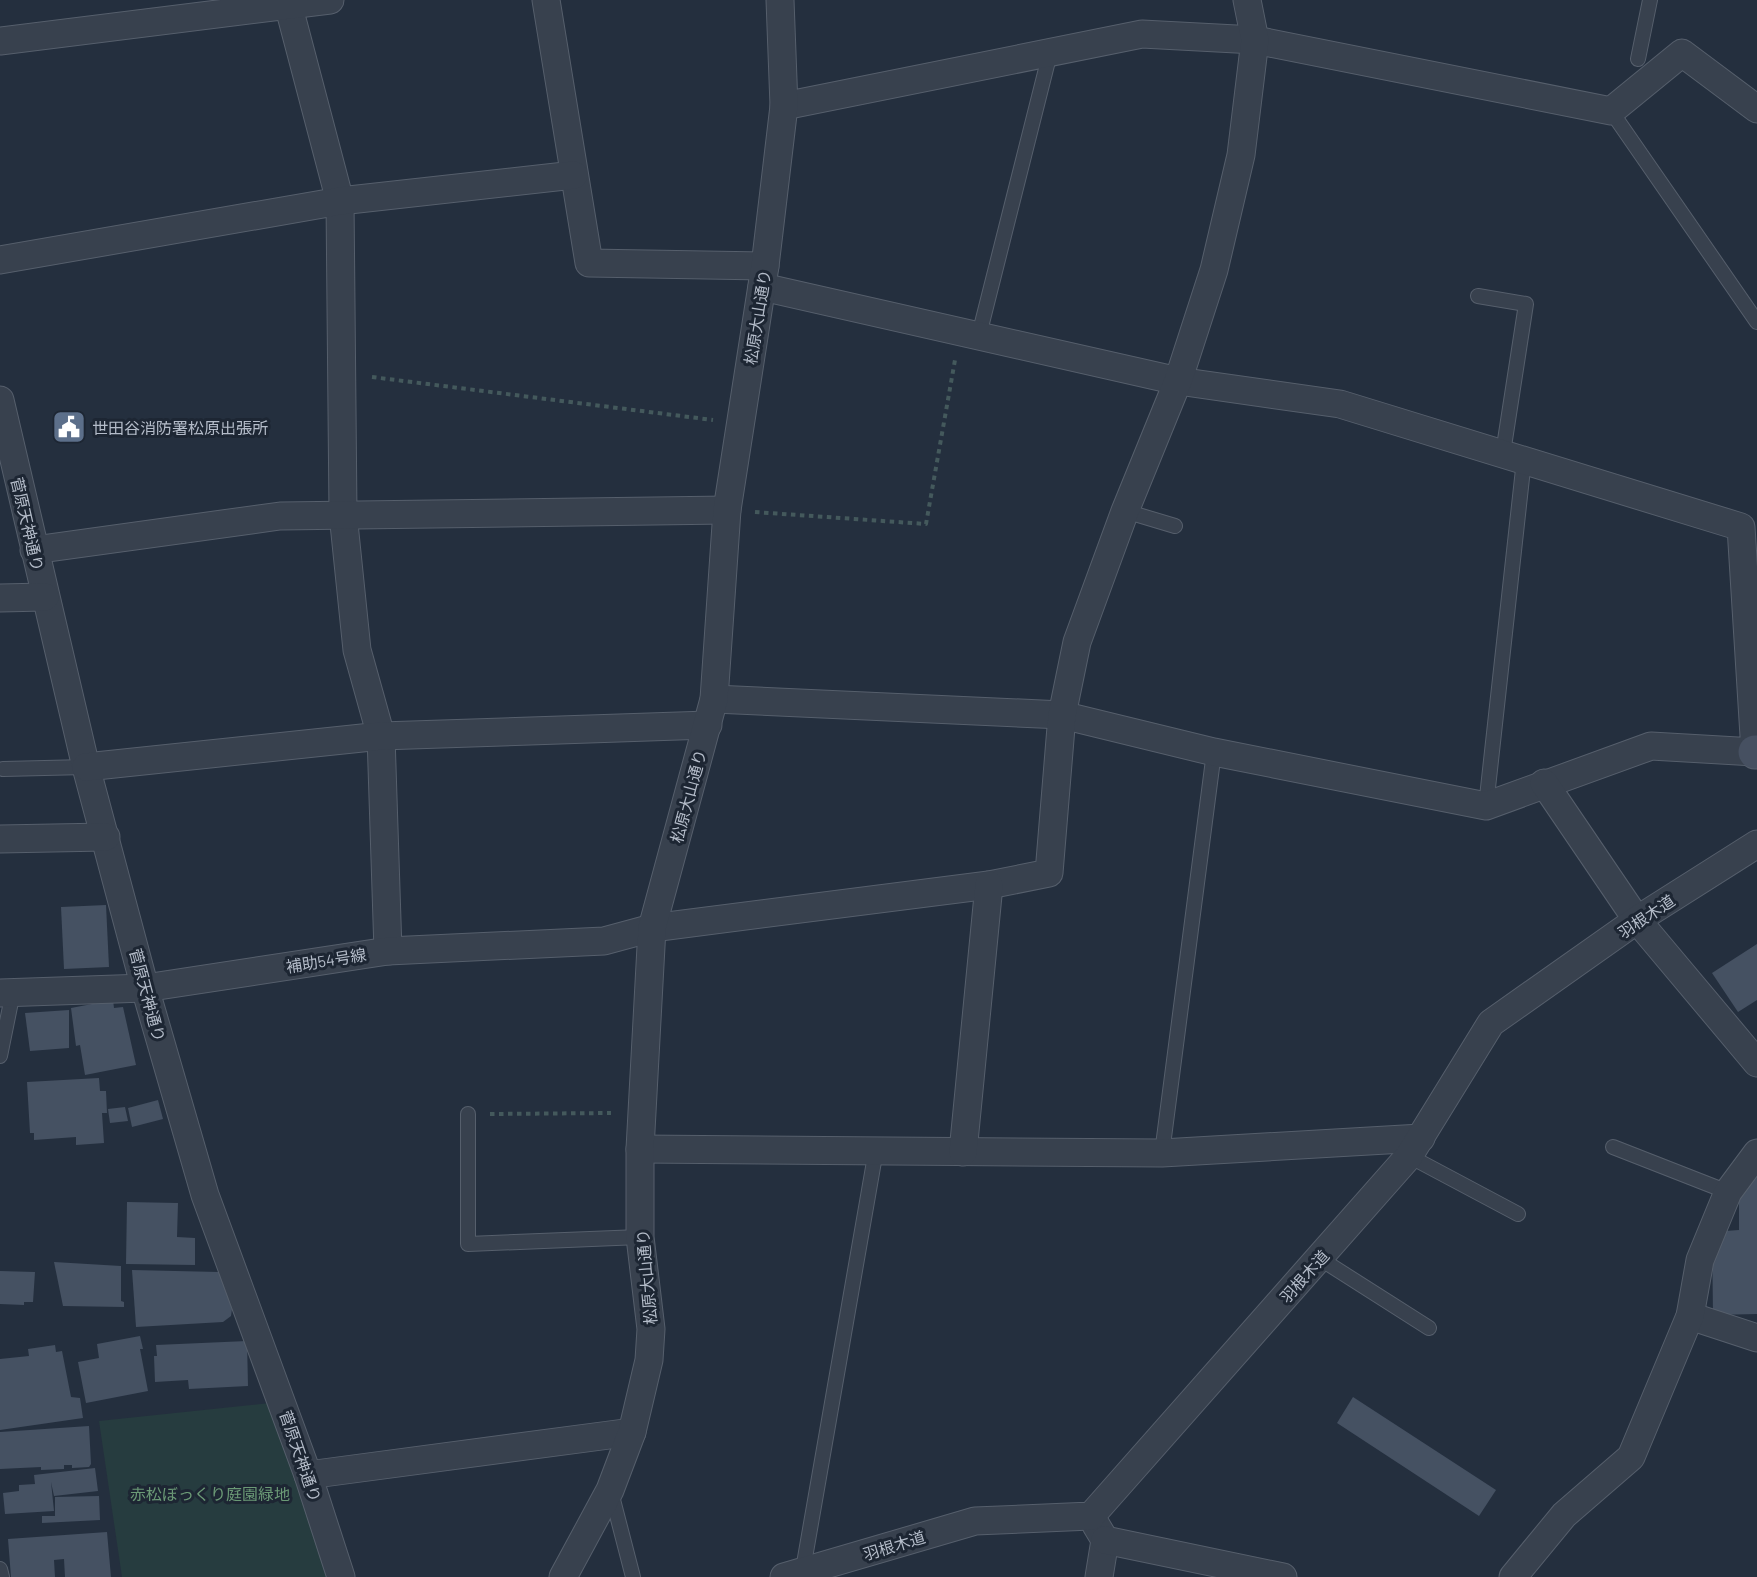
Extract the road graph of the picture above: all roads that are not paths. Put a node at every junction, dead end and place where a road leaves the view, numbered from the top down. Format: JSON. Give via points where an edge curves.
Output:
{"nodes":[{"id":1,"x":330,"y":0,"type":"edge"},
{"id":2,"x":546,"y":0,"type":"edge"},
{"id":3,"x":780,"y":0,"type":"edge"},
{"id":4,"x":1247,"y":0,"type":"edge"},
{"id":5,"x":1650,"y":0,"type":"edge"},
{"id":6,"x":288,"y":3,"type":"edge"},
{"id":7,"x":1255,"y":40,"type":"junction"},
{"id":8,"x":0,"y":41,"type":"edge"},
{"id":9,"x":1050,"y":53,"type":"junction"},
{"id":10,"x":1638,"y":59,"type":"dead end"},
{"id":11,"x":784,"y":106,"type":"junction"},
{"id":12,"x":1757,"y":109,"type":"edge"},
{"id":13,"x":1611,"y":111,"type":"junction"},
{"id":14,"x":574,"y":175,"type":"junction"},
{"id":15,"x":340,"y":201,"type":"junction"},
{"id":16,"x":0,"y":260,"type":"edge"},
{"id":17,"x":763,"y":277,"type":"junction"},
{"id":18,"x":1478,"y":296,"type":"dead end"},
{"id":19,"x":1757,"y":322,"type":"edge"},
{"id":20,"x":969,"y":333,"type":"junction"},
{"id":21,"x":1178,"y":381,"type":"junction"},
{"id":22,"x":0,"y":400,"type":"edge"},
{"id":23,"x":1513,"y":457,"type":"junction"},
{"id":24,"x":727,"y":510,"type":"junction"},
{"id":25,"x":1125,"y":511,"type":"junction"},
{"id":26,"x":343,"y":514,"type":"junction"},
{"id":27,"x":1175,"y":526,"type":"dead end"},
{"id":28,"x":34,"y":550,"type":"junction"},
{"id":29,"x":45,"y":597,"type":"junction"},
{"id":30,"x":0,"y":598,"type":"edge"},
{"id":31,"x":714,"y":699,"type":"junction"},
{"id":32,"x":1062,"y":715,"type":"junction"},
{"id":33,"x":708,"y":725,"type":"junction"},
{"id":34,"x":381,"y":736,"type":"junction"},
{"id":35,"x":1214,"y":752,"type":"junction"},
{"id":36,"x":1756,"y":752,"type":"edge"},
{"id":37,"x":86,"y":767,"type":"junction"},
{"id":38,"x":3,"y":769,"type":"dead end"},
{"id":39,"x":1544,"y":783,"type":"junction"},
{"id":40,"x":1486,"y":806,"type":"junction"},
{"id":41,"x":106,"y":837,"type":"junction"},
{"id":42,"x":0,"y":839,"type":"edge"},
{"id":43,"x":1757,"y":844,"type":"edge"},
{"id":44,"x":989,"y":885,"type":"junction"},
{"id":45,"x":1637,"y":920,"type":"junction"},
{"id":46,"x":652,"y":928,"type":"junction"},
{"id":47,"x":388,"y":951,"type":"junction"},
{"id":48,"x":145,"y":988,"type":"junction"},
{"id":49,"x":7,"y":992,"type":"edge"},
{"id":50,"x":0,"y":1056,"type":"edge"},
{"id":51,"x":1757,"y":1063,"type":"edge"},
{"id":52,"x":468,"y":1114,"type":"road end"},
{"id":53,"x":1415,"y":1147,"type":"junction"},
{"id":54,"x":1613,"y":1147,"type":"dead end"},
{"id":55,"x":640,"y":1149,"type":"junction"},
{"id":56,"x":876,"y":1150,"type":"junction"},
{"id":57,"x":963,"y":1152,"type":"junction"},
{"id":58,"x":1162,"y":1153,"type":"junction"},
{"id":59,"x":1757,"y":1153,"type":"edge"},
{"id":60,"x":1728,"y":1192,"type":"junction"},
{"id":61,"x":1518,"y":1214,"type":"dead end"},
{"id":62,"x":640,"y":1237,"type":"junction"},
{"id":63,"x":1319,"y":1258,"type":"junction"},
{"id":64,"x":1690,"y":1316,"type":"junction"},
{"id":65,"x":1429,"y":1328,"type":"dead end"},
{"id":66,"x":1757,"y":1338,"type":"edge"},
{"id":67,"x":632,"y":1432,"type":"junction"},
{"id":68,"x":308,"y":1474,"type":"junction"},
{"id":69,"x":610,"y":1490,"type":"junction"},
{"id":70,"x":1091,"y":1516,"type":"junction"},
{"id":71,"x":1105,"y":1540,"type":"junction"},
{"id":72,"x":0,"y":1569,"type":"edge"},
{"id":73,"x":796,"y":1576,"type":"edge"},
{"id":74,"x":2,"y":1577,"type":"edge"},
{"id":75,"x":341,"y":1577,"type":"edge"},
{"id":76,"x":563,"y":1577,"type":"edge"},
{"id":77,"x":633,"y":1577,"type":"edge"},
{"id":78,"x":1099,"y":1577,"type":"edge"},
{"id":79,"x":1283,"y":1577,"type":"edge"},
{"id":80,"x":1513,"y":1577,"type":"edge"}],
"edges":[{"from":1,"to":6,"type":"street"},
{"from":2,"to":14,"type":"street"},
{"from":3,"to":11,"type":"street","name":"松原大山通り"},
{"from":4,"to":7,"type":"street"},
{"from":5,"to":10,"type":"lane"},
{"from":6,"to":8,"type":"street"},
{"from":6,"to":15,"type":"street"},
{"from":7,"to":9,"type":"street","via":[[1142,34]]},
{"from":7,"to":13,"type":"street"},
{"from":7,"to":21,"type":"street","via":[[1241,154],[1214,270]]},
{"from":9,"to":11,"type":"street"},
{"from":9,"to":20,"type":"lane"},
{"from":11,"to":17,"type":"street","name":"松原大山通り"},
{"from":12,"to":13,"type":"street","via":[[1682,53]]},
{"from":13,"to":19,"type":"lane"},
{"from":14,"to":15,"type":"street"},
{"from":14,"to":17,"type":"street","via":[[589,263]]},
{"from":15,"to":16,"type":"street"},
{"from":15,"to":26,"type":"street"},
{"from":17,"to":20,"type":"street"},
{"from":17,"to":24,"type":"street","name":"松原大山通り"},
{"from":18,"to":23,"type":"lane","via":[[1526,304]]},
{"from":20,"to":21,"type":"street"},
{"from":21,"to":23,"type":"street","via":[[1340,404]]},
{"from":21,"to":25,"type":"street"},
{"from":22,"to":28,"type":"street","name":"菅原天神通り"},
{"from":23,"to":36,"type":"street","via":[[1741,527]]},
{"from":23,"to":40,"type":"lane"},
{"from":24,"to":26,"type":"street"},
{"from":24,"to":31,"type":"street","name":"松原大山通り"},
{"from":25,"to":27,"type":"lane"},
{"from":25,"to":32,"type":"street","via":[[1077,642]]},
{"from":26,"to":28,"type":"street","via":[[280,516]]},
{"from":26,"to":34,"type":"street","via":[[357,650]]},
{"from":28,"to":29,"type":"street","name":"菅原天神通り"},
{"from":29,"to":30,"type":"street"},
{"from":29,"to":37,"type":"street","name":"菅原天神通り"},
{"from":31,"to":32,"type":"street"},
{"from":31,"to":33,"type":"street","name":"松原大山通り"},
{"from":32,"to":35,"type":"street"},
{"from":32,"to":44,"type":"street","name":"補助54号線","via":[[1049,873]]},
{"from":33,"to":34,"type":"street"},
{"from":33,"to":46,"type":"street","name":"松原大山通り"},
{"from":34,"to":37,"type":"street"},
{"from":34,"to":47,"type":"street"},
{"from":35,"to":40,"type":"street"},
{"from":35,"to":58,"type":"lane"},
{"from":36,"to":39,"type":"street","via":[[1652,746]]},
{"from":37,"to":38,"type":"lane"},
{"from":37,"to":41,"type":"street","name":"菅原天神通り"},
{"from":39,"to":40,"type":"street"},
{"from":39,"to":45,"type":"street"},
{"from":41,"to":42,"type":"street"},
{"from":41,"to":48,"type":"street","name":"菅原天神通り"},
{"from":43,"to":45,"type":"street","name":"羽根木道"},
{"from":44,"to":46,"type":"street","name":"補助54号線"},
{"from":44,"to":57,"type":"street"},
{"from":45,"to":51,"type":"street"},
{"from":45,"to":53,"type":"street","name":"羽根木道","via":[[1491,1023]]},
{"from":46,"to":47,"type":"street","name":"補助54号線","via":[[604,941]]},
{"from":46,"to":55,"type":"street","name":"松原大山通り"},
{"from":47,"to":48,"type":"street","name":"補助54号線"},
{"from":48,"to":49,"type":"street","name":"補助54号線"},
{"from":48,"to":68,"type":"street","name":"菅原天神通り","via":[[205,1195]]},
{"from":49,"to":50,"type":"lane"},
{"from":52,"to":62,"type":"lane","via":[[468,1244]]},
{"from":53,"to":58,"type":"street"},
{"from":53,"to":61,"type":"lane"},
{"from":53,"to":63,"type":"street","name":"羽根木道"},
{"from":54,"to":60,"type":"lane"},
{"from":55,"to":56,"type":"street"},
{"from":55,"to":62,"type":"street","name":"松原大山通り"},
{"from":56,"to":57,"type":"street"},
{"from":56,"to":73,"type":"lane"},
{"from":57,"to":58,"type":"street"},
{"from":59,"to":60,"type":"street"},
{"from":60,"to":64,"type":"street","via":[[1700,1260]]},
{"from":62,"to":67,"type":"street","name":"松原大山通り","via":[[651,1329],[649,1360]]},
{"from":63,"to":65,"type":"lane"},
{"from":63,"to":70,"type":"street","name":"羽根木道"},
{"from":64,"to":66,"type":"street"},
{"from":64,"to":80,"type":"street","via":[[1631,1457],[1564,1515]]},
{"from":67,"to":68,"type":"street"},
{"from":67,"to":69,"type":"street","name":"松原大山通り"},
{"from":68,"to":75,"type":"street","name":"菅原天神通り"},
{"from":69,"to":76,"type":"street","name":"松原大山通り"},
{"from":69,"to":77,"type":"lane"},
{"from":70,"to":71,"type":"street"},
{"from":70,"to":73,"type":"street","name":"羽根木道","via":[[975,1521]]},
{"from":71,"to":78,"type":"street"},
{"from":71,"to":79,"type":"street"},
{"from":72,"to":74,"type":"lane"}]}
